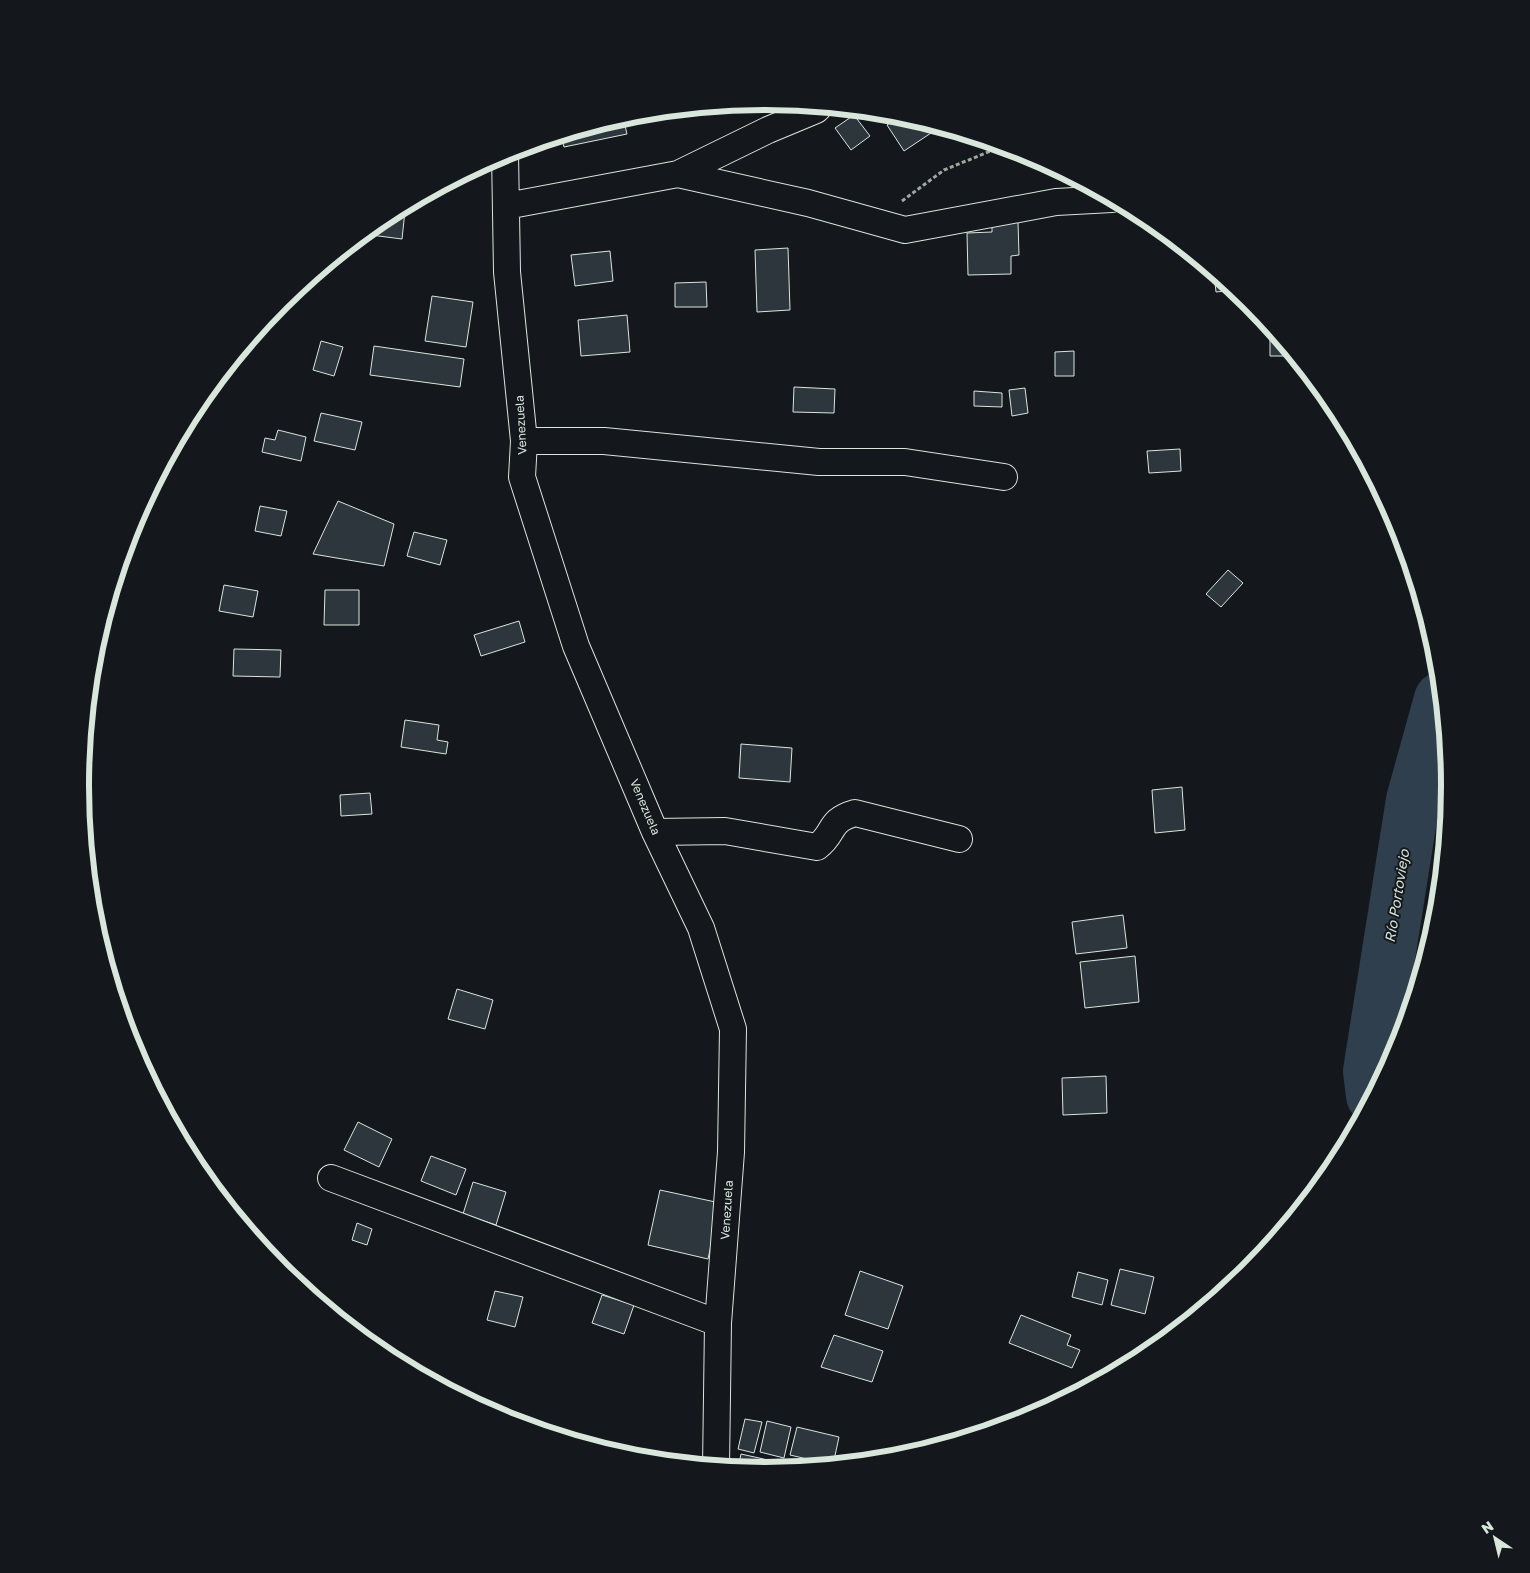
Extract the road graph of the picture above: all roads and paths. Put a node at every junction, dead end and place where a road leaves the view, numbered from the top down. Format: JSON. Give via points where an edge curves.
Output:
{"nodes":[{"id":1,"x":811,"y":112,"type":"edge"},
{"id":2,"x":993,"y":150,"type":"edge"},
{"id":3,"x":505,"y":162,"type":"edge"},
{"id":4,"x":678,"y":174,"type":"junction"},
{"id":5,"x":1100,"y":200,"type":"edge"},
{"id":6,"x":506,"y":206,"type":"junction"},
{"id":7,"x":905,"y":230,"type":"junction"},
{"id":8,"x":524,"y":441,"type":"junction"},
{"id":9,"x":1004,"y":477,"type":"dead end"},
{"id":10,"x":655,"y":832,"type":"junction"},
{"id":11,"x":959,"y":839,"type":"dead end"},
{"id":12,"x":331,"y":1178,"type":"dead end"},
{"id":13,"x":718,"y":1323,"type":"junction"},
{"id":14,"x":716,"y":1461,"type":"edge"}],
"edges":[{"from":1,"to":4,"type":"street"},
{"from":2,"to":7,"type":"path","via":[[944,170],[901,202]]},
{"from":3,"to":6,"type":"street","name":"Venezuela"},
{"from":4,"to":6,"type":"street"},
{"from":4,"to":7,"type":"street","via":[[808,203]]},
{"from":5,"to":7,"type":"street","via":[[1056,202]]},
{"from":6,"to":8,"type":"street","name":"Venezuela","via":[[507,272]]},
{"from":8,"to":9,"type":"street","via":[[604,441],[819,462],[905,462]]},
{"from":8,"to":10,"type":"street","name":"Venezuela","via":[[522,477],[576,646]]},
{"from":10,"to":11,"type":"street","via":[[725,831],[817,847],[841,817],[855,813]]},
{"from":10,"to":13,"type":"street","name":"Venezuela","via":[[701,928],[733,1029],[731,1152]]},
{"from":12,"to":13,"type":"street"},
{"from":13,"to":14,"type":"street","name":"Venezuela"}]}
